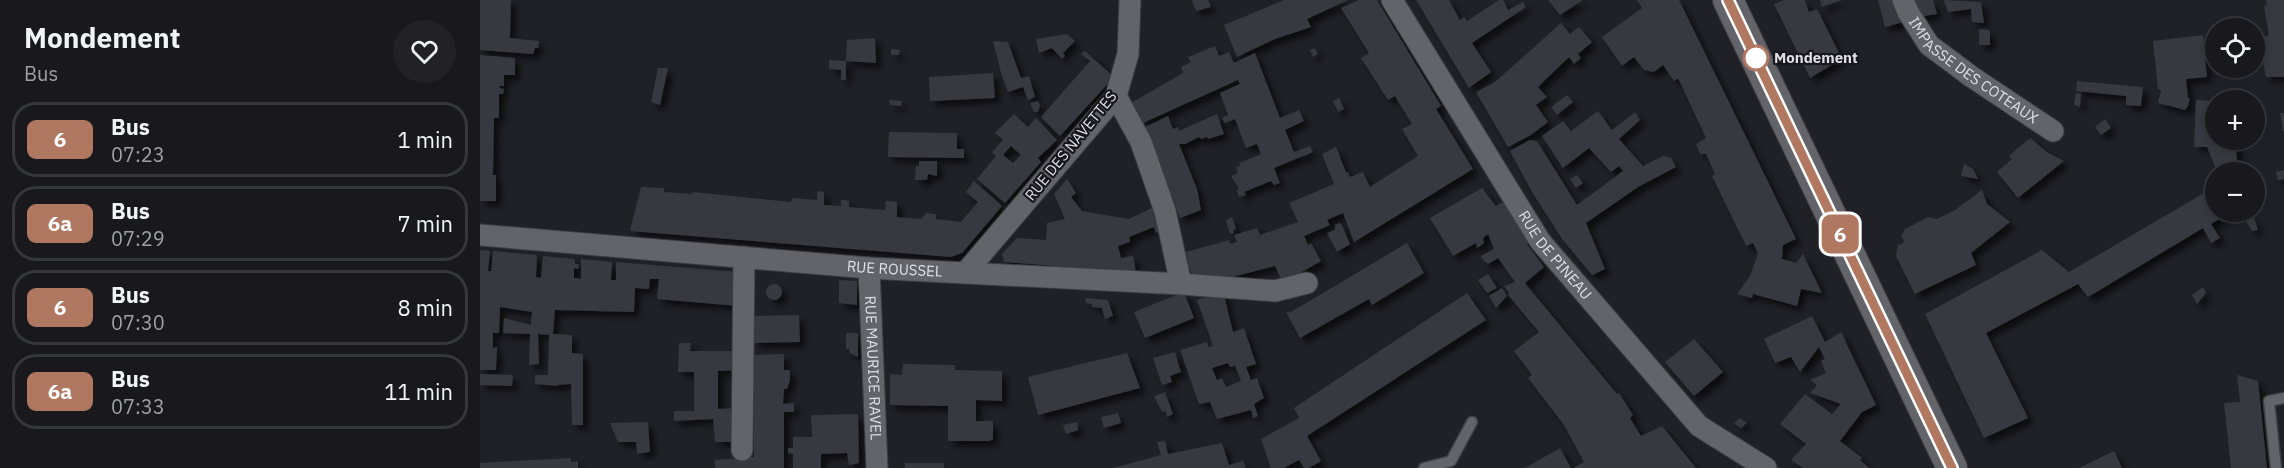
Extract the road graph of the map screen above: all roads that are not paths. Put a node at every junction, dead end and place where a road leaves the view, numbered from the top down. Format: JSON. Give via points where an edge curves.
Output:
{"nodes":[{"id":1,"x":1130,"y":0,"type":"edge"},
{"id":2,"x":1392,"y":0,"type":"edge"},
{"id":3,"x":1728,"y":0,"type":"edge"},
{"id":4,"x":1903,"y":0,"type":"edge"},
{"id":5,"x":1116,"y":96,"type":"junction"},
{"id":6,"x":2053,"y":131,"type":"dead end"},
{"id":7,"x":480,"y":235,"type":"edge"},
{"id":8,"x":744,"y":257,"type":"junction"},
{"id":9,"x":869,"y":268,"type":"junction"},
{"id":10,"x":966,"y":272,"type":"junction"},
{"id":11,"x":1306,"y":283,"type":"dead end"},
{"id":12,"x":1181,"y":284,"type":"junction"},
{"id":13,"x":2284,"y":398,"type":"edge"},
{"id":14,"x":1472,"y":422,"type":"dead end"},
{"id":15,"x":742,"y":450,"type":"dead end"},
{"id":16,"x":877,"y":468,"type":"edge"},
{"id":17,"x":1424,"y":468,"type":"edge"},
{"id":18,"x":1766,"y":468,"type":"edge"},
{"id":19,"x":1952,"y":468,"type":"edge"},
{"id":20,"x":2276,"y":468,"type":"edge"}],
"edges":[{"from":1,"to":5,"type":"street","name":"RUE DES NAVETTES","via":[[1128,54]]},
{"from":2,"to":18,"type":"street","name":"RUE DE PINEAU","via":[[1540,241],[1699,426]]},
{"from":3,"to":19,"type":"street"},
{"from":4,"to":6,"type":"street","name":"IMPASSE DES COTEAUX","via":[[1929,45]]},
{"from":5,"to":10,"type":"street","name":"RUE DES NAVETTES"},
{"from":5,"to":12,"type":"street","via":[[1141,142],[1165,210]]},
{"from":7,"to":8,"type":"street","name":"RUE ROUSSEL"},
{"from":8,"to":9,"type":"street","name":"RUE ROUSSEL"},
{"from":8,"to":15,"type":"street"},
{"from":9,"to":10,"type":"street","name":"RUE ROUSSEL"},
{"from":9,"to":16,"type":"street","name":"RUE MAURICE RAVEL"},
{"from":10,"to":12,"type":"street","name":"RUE ROUSSEL"},
{"from":11,"to":12,"type":"street","name":"RUE ROUSSEL","via":[[1275,291]]},
{"from":13,"to":20,"type":"lane","via":[[2269,400]]},
{"from":14,"to":17,"type":"lane","via":[[1451,461]]}]}
